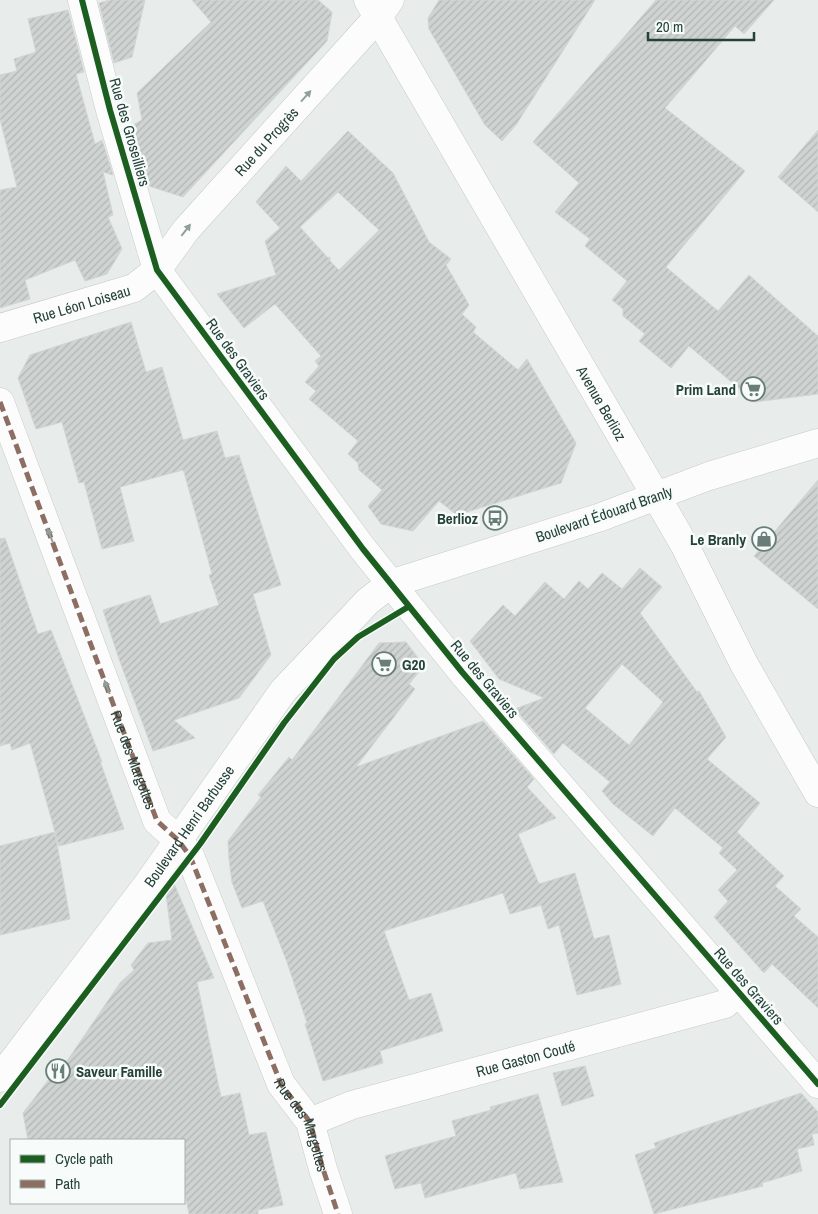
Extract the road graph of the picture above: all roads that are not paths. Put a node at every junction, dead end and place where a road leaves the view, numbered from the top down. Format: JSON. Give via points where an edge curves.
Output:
{"nodes":[{"id":1,"x":82,"y":0,"type":"edge"},
{"id":2,"x":379,"y":6,"type":"edge"},
{"id":3,"x":157,"y":270,"type":"junction"},
{"id":4,"x":0,"y":328,"type":"edge"},
{"id":5,"x":0,"y":402,"type":"edge"},
{"id":6,"x":818,"y":443,"type":"edge"},
{"id":7,"x":656,"y":496,"type":"junction"},
{"id":8,"x":390,"y":584,"type":"junction"},
{"id":9,"x":818,"y":792,"type":"edge"},
{"id":10,"x":178,"y":840,"type":"junction"},
{"id":11,"x":738,"y":992,"type":"junction"},
{"id":12,"x":0,"y":1078,"type":"edge"},
{"id":13,"x":818,"y":1084,"type":"edge"},
{"id":14,"x":310,"y":1122,"type":"junction"},
{"id":15,"x":338,"y":1214,"type":"edge"}],
"edges":[{"from":1,"to":3,"type":"street","name":"Rue des Groseilliers"},
{"from":3,"to":2,"type":"street","name":"Rue du Progrès","one_way":true,"via":[[186,230]]},
{"from":2,"to":7,"type":"street","name":"Avenue Berlioz"},
{"from":3,"to":4,"type":"street","name":"Rue Léon Loiseau","via":[[134,288]]},
{"from":3,"to":8,"type":"street","name":"Rue des Graviers"},
{"from":10,"to":5,"type":"street","name":"Rue des Margottes","one_way":true,"via":[[158,820]]},
{"from":6,"to":7,"type":"street","name":"Boulevard Édouard Branly","via":[[709,476]]},
{"from":7,"to":8,"type":"street","name":"Boulevard Édouard Branly","via":[[601,517]]},
{"from":7,"to":9,"type":"street","name":"Avenue Berlioz","via":[[744,664]]},
{"from":8,"to":10,"type":"street","name":"Boulevard Henri Barbusse","via":[[368,601],[283,691]]},
{"from":8,"to":11,"type":"street","name":"Rue des Graviers"},
{"from":10,"to":12,"type":"street","name":"Boulevard Henri Barbusse"},
{"from":10,"to":14,"type":"street","name":"Rue des Margottes","via":[[190,856],[281,1084]]},
{"from":11,"to":13,"type":"street","name":"Rue des Graviers"},
{"from":11,"to":14,"type":"street","name":"Rue Gaston Couté","via":[[725,1004],[352,1105]]},
{"from":14,"to":15,"type":"street","name":"Rue des Margottes"}]}
